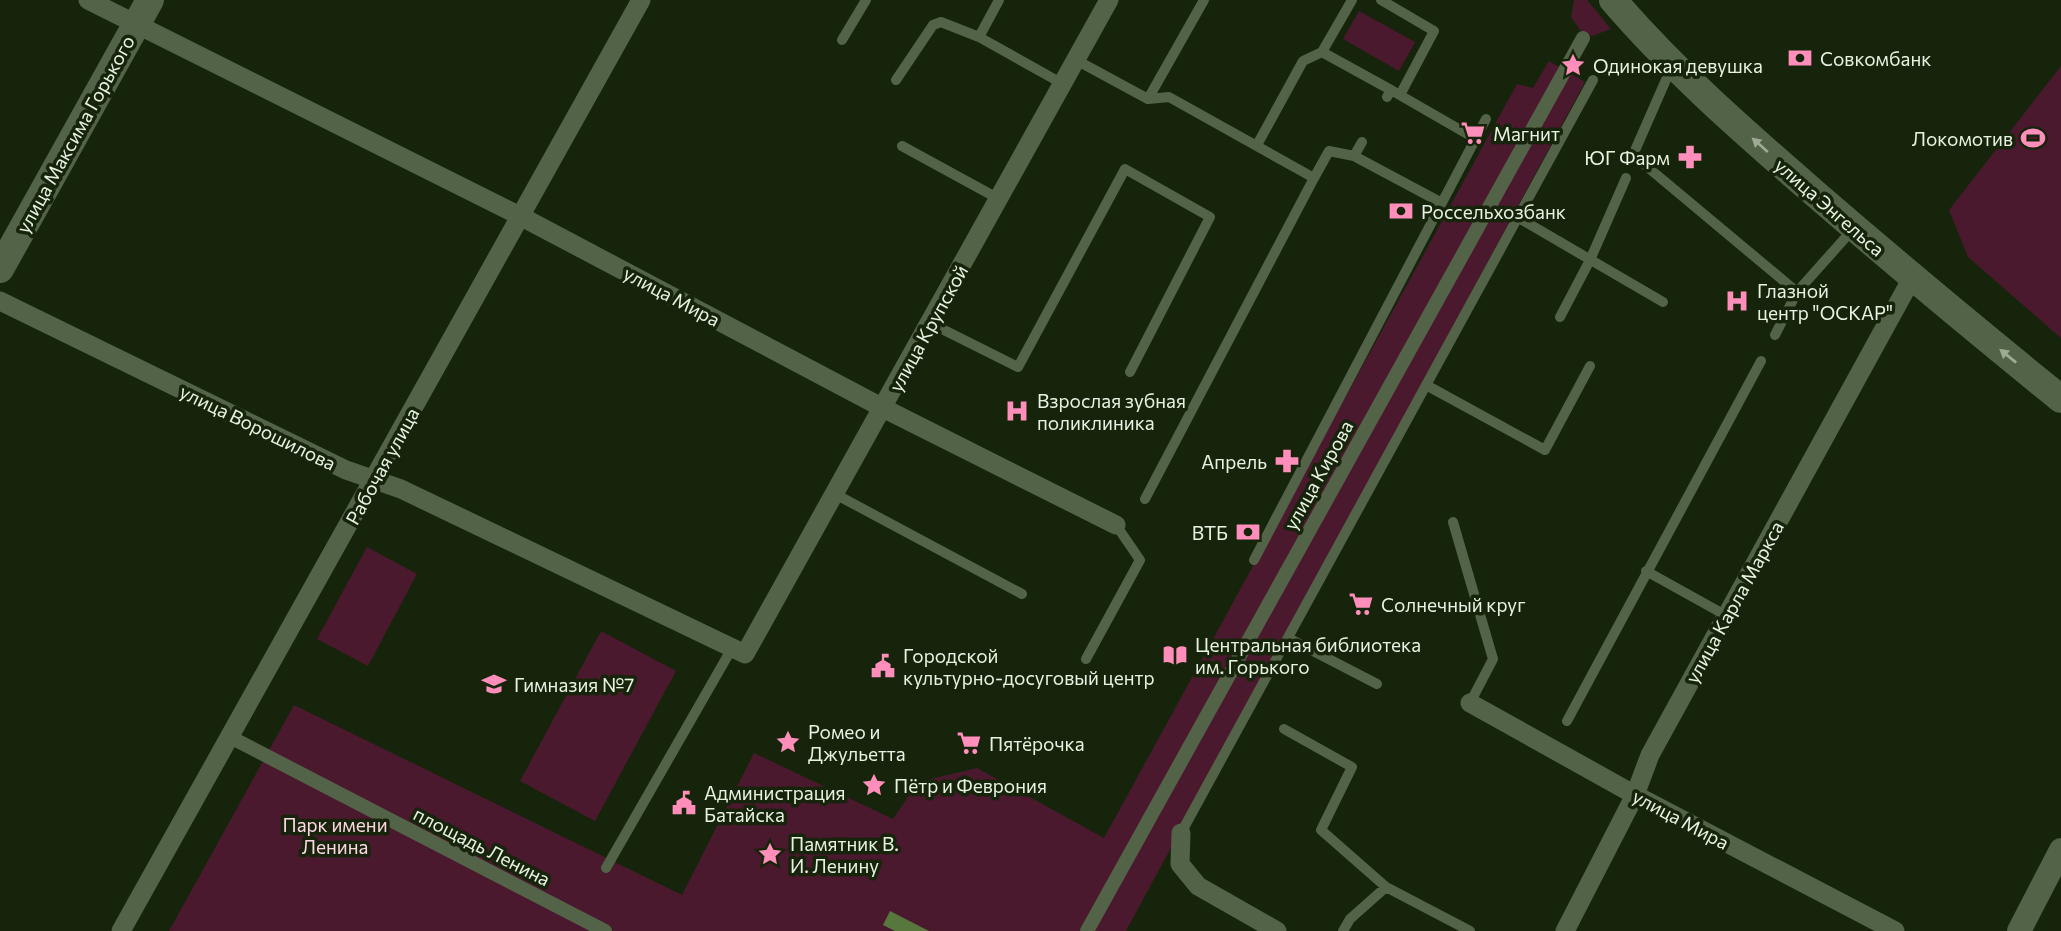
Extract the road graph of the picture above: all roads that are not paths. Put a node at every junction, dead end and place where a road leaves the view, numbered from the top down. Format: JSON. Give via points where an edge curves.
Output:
{"nodes":[{"id":1,"x":88,"y":0,"type":"edge"},
{"id":2,"x":150,"y":0,"type":"edge"},
{"id":3,"x":641,"y":0,"type":"edge"},
{"id":4,"x":866,"y":0,"type":"edge"},
{"id":5,"x":999,"y":0,"type":"edge"},
{"id":6,"x":1109,"y":0,"type":"edge"},
{"id":7,"x":1204,"y":0,"type":"edge"},
{"id":8,"x":1352,"y":0,"type":"edge"},
{"id":9,"x":1381,"y":0,"type":"edge"},
{"id":10,"x":1613,"y":0,"type":"edge"},
{"id":11,"x":136,"y":25,"type":"junction"},
{"id":12,"x":979,"y":37,"type":"junction"},
{"id":13,"x":1583,"y":38,"type":"dead end"},
{"id":14,"x":842,"y":40,"type":"dead end"},
{"id":15,"x":1322,"y":52,"type":"junction"},
{"id":16,"x":1076,"y":60,"type":"junction"},
{"id":17,"x":1673,"y":63,"type":"junction"},
{"id":18,"x":1592,"y":79,"type":"dead end"},
{"id":19,"x":896,"y":80,"type":"dead end"},
{"id":20,"x":1063,"y":83,"type":"junction"},
{"id":21,"x":1393,"y":94,"type":"junction"},
{"id":22,"x":1148,"y":99,"type":"junction"},
{"id":23,"x":1486,"y":119,"type":"dead end"},
{"id":24,"x":1476,"y":139,"type":"junction"},
{"id":25,"x":1362,"y":142,"type":"dead end"},
{"id":26,"x":1257,"y":145,"type":"junction"},
{"id":27,"x":902,"y":146,"type":"dead end"},
{"id":28,"x":1354,"y":156,"type":"junction"},
{"id":29,"x":1314,"y":178,"type":"junction"},
{"id":30,"x":1626,"y":178,"type":"dead end"},
{"id":31,"x":999,"y":199,"type":"junction"},
{"id":32,"x":1442,"y":203,"type":"junction"},
{"id":33,"x":520,"y":216,"type":"junction"},
{"id":34,"x":1517,"y":217,"type":"junction"},
{"id":35,"x":1854,"y":228,"type":"junction"},
{"id":36,"x":1590,"y":260,"type":"junction"},
{"id":37,"x":0,"y":269,"type":"edge"},
{"id":38,"x":1912,"y":278,"type":"junction"},
{"id":39,"x":1797,"y":292,"type":"junction"},
{"id":40,"x":0,"y":301,"type":"edge"},
{"id":41,"x":1663,"y":302,"type":"dead end"},
{"id":42,"x":1560,"y":317,"type":"dead end"},
{"id":43,"x":930,"y":323,"type":"junction"},
{"id":44,"x":1775,"y":335,"type":"dead end"},
{"id":45,"x":1761,"y":361,"type":"dead end"},
{"id":46,"x":1590,"y":366,"type":"dead end"},
{"id":47,"x":1130,"y":372,"type":"dead end"},
{"id":48,"x":1426,"y":385,"type":"junction"},
{"id":49,"x":2061,"y":399,"type":"edge"},
{"id":50,"x":883,"y":408,"type":"junction"},
{"id":51,"x":375,"y":479,"type":"junction"},
{"id":52,"x":835,"y":494,"type":"junction"},
{"id":53,"x":1145,"y":499,"type":"dead end"},
{"id":54,"x":1453,"y":522,"type":"dead end"},
{"id":55,"x":1116,"y":525,"type":"joint"},
{"id":56,"x":1254,"y":560,"type":"dead end"},
{"id":57,"x":1646,"y":571,"type":"junction"},
{"id":58,"x":1022,"y":594,"type":"dead end"},
{"id":59,"x":1727,"y":615,"type":"junction"},
{"id":60,"x":1288,"y":638,"type":"junction"},
{"id":61,"x":738,"y":652,"type":"junction"},
{"id":62,"x":1086,"y":659,"type":"dead end"},
{"id":63,"x":1377,"y":684,"type":"dead end"},
{"id":64,"x":1470,"y":703,"type":"joint"},
{"id":65,"x":1567,"y":720,"type":"dead end"},
{"id":66,"x":1284,"y":729,"type":"dead end"},
{"id":67,"x":230,"y":737,"type":"junction"},
{"id":68,"x":1635,"y":795,"type":"junction"},
{"id":69,"x":1181,"y":832,"type":"joint"},
{"id":70,"x":2061,"y":850,"type":"edge"},
{"id":71,"x":607,"y":867,"type":"dead end"},
{"id":72,"x":1386,"y":887,"type":"junction"},
{"id":73,"x":121,"y":931,"type":"edge"},
{"id":74,"x":605,"y":931,"type":"edge"},
{"id":75,"x":1087,"y":931,"type":"edge"},
{"id":76,"x":1277,"y":931,"type":"edge"},
{"id":77,"x":1343,"y":931,"type":"edge"},
{"id":78,"x":1470,"y":931,"type":"edge"},
{"id":79,"x":1565,"y":931,"type":"edge"},
{"id":80,"x":1895,"y":931,"type":"edge"},
{"id":81,"x":2019,"y":931,"type":"edge"}],
"edges":[{"from":1,"to":11,"type":"street","name":"улица Мира"},
{"from":2,"to":11,"type":"main road","name":"улица Максима Горького"},
{"from":3,"to":33,"type":"street","name":"Рабочая улица"},
{"from":4,"to":14,"type":"lane"},
{"from":5,"to":12,"type":"lane"},
{"from":6,"to":16,"type":"street","name":"улица Крупской"},
{"from":7,"to":22,"type":"lane"},
{"from":8,"to":15,"type":"lane"},
{"from":9,"to":21,"type":"lane","via":[[1434,32]]},
{"from":10,"to":17,"type":"main road","name":"улица Энгельса"},
{"from":11,"to":33,"type":"street","name":"улица Мира"},
{"from":11,"to":37,"type":"main road","name":"улица Максима Горького"},
{"from":12,"to":19,"type":"lane","via":[[941,22],[933,25]]},
{"from":12,"to":20,"type":"lane"},
{"from":13,"to":75,"type":"street","name":"улица Кирова"},
{"from":15,"to":21,"type":"lane"},
{"from":15,"to":26,"type":"lane","via":[[1303,61]]},
{"from":16,"to":20,"type":"street","name":"улица Крупской"},
{"from":16,"to":22,"type":"lane"},
{"from":35,"to":17,"type":"main road","name":"улица Энгельса","one_way":true},
{"from":17,"to":39,"type":"lane","via":[[1633,155]]},
{"from":18,"to":34,"type":"lane"},
{"from":20,"to":31,"type":"street","name":"улица Крупской"},
{"from":21,"to":24,"type":"lane"},
{"from":22,"to":26,"type":"lane","via":[[1169,97]]},
{"from":23,"to":24,"type":"lane"},
{"from":24,"to":32,"type":"lane"},
{"from":25,"to":28,"type":"lane"},
{"from":26,"to":29,"type":"lane"},
{"from":27,"to":31,"type":"lane"},
{"from":28,"to":29,"type":"lane","via":[[1329,151]]},
{"from":28,"to":32,"type":"lane"},
{"from":29,"to":53,"type":"lane"},
{"from":30,"to":36,"type":"lane"},
{"from":31,"to":43,"type":"street","name":"улица Крупской"},
{"from":32,"to":56,"type":"lane"},
{"from":33,"to":50,"type":"street","name":"улица Мира"},
{"from":33,"to":51,"type":"street","name":"Рабочая улица"},
{"from":34,"to":36,"type":"lane"},
{"from":34,"to":48,"type":"lane"},
{"from":35,"to":38,"type":"main road","name":"улица Энгельса"},
{"from":35,"to":39,"type":"lane"},
{"from":36,"to":41,"type":"lane"},
{"from":36,"to":42,"type":"lane"},
{"from":49,"to":38,"type":"main road","name":"улица Энгельса","one_way":true},
{"from":38,"to":59,"type":"street","name":"улица Карла Маркса"},
{"from":39,"to":44,"type":"lane"},
{"from":40,"to":51,"type":"street","name":"улица Ворошилова","via":[[346,470]]},
{"from":43,"to":47,"type":"lane","via":[[1018,367],[1125,169],[1210,217]]},
{"from":43,"to":50,"type":"street","name":"улица Крупской"},
{"from":45,"to":57,"type":"lane"},
{"from":46,"to":48,"type":"lane","via":[[1545,450]]},
{"from":48,"to":60,"type":"lane"},
{"from":50,"to":52,"type":"street","name":"улица Крупской"},
{"from":50,"to":55,"type":"street","name":"улица Мира"},
{"from":51,"to":61,"type":"street","name":"улица Ворошилова"},
{"from":51,"to":67,"type":"street","name":"Рабочая улица"},
{"from":52,"to":58,"type":"lane"},
{"from":52,"to":61,"type":"street","name":"улица Крупской"},
{"from":54,"to":64,"type":"lane","via":[[1493,659]]},
{"from":55,"to":62,"type":"lane","name":"улица Мира","via":[[1140,560]]},
{"from":57,"to":59,"type":"lane"},
{"from":57,"to":65,"type":"lane"},
{"from":59,"to":68,"type":"street","name":"улица Карла Маркса","via":[[1650,755]]},
{"from":60,"to":63,"type":"lane"},
{"from":60,"to":69,"type":"lane"},
{"from":61,"to":71,"type":"lane"},
{"from":64,"to":68,"type":"street","name":"улица Мира"},
{"from":66,"to":72,"type":"lane","via":[[1352,767],[1321,830]]},
{"from":67,"to":73,"type":"street","name":"Рабочая улица"},
{"from":67,"to":74,"type":"street","name":"площадь Ленина"},
{"from":68,"to":79,"type":"street","name":"улица Карла Маркса"},
{"from":68,"to":80,"type":"street","name":"улица Мира"},
{"from":69,"to":76,"type":"street","via":[[1180,864],[1198,886]]},
{"from":70,"to":81,"type":"street"},
{"from":72,"to":77,"type":"lane"},
{"from":72,"to":78,"type":"lane"}]}
